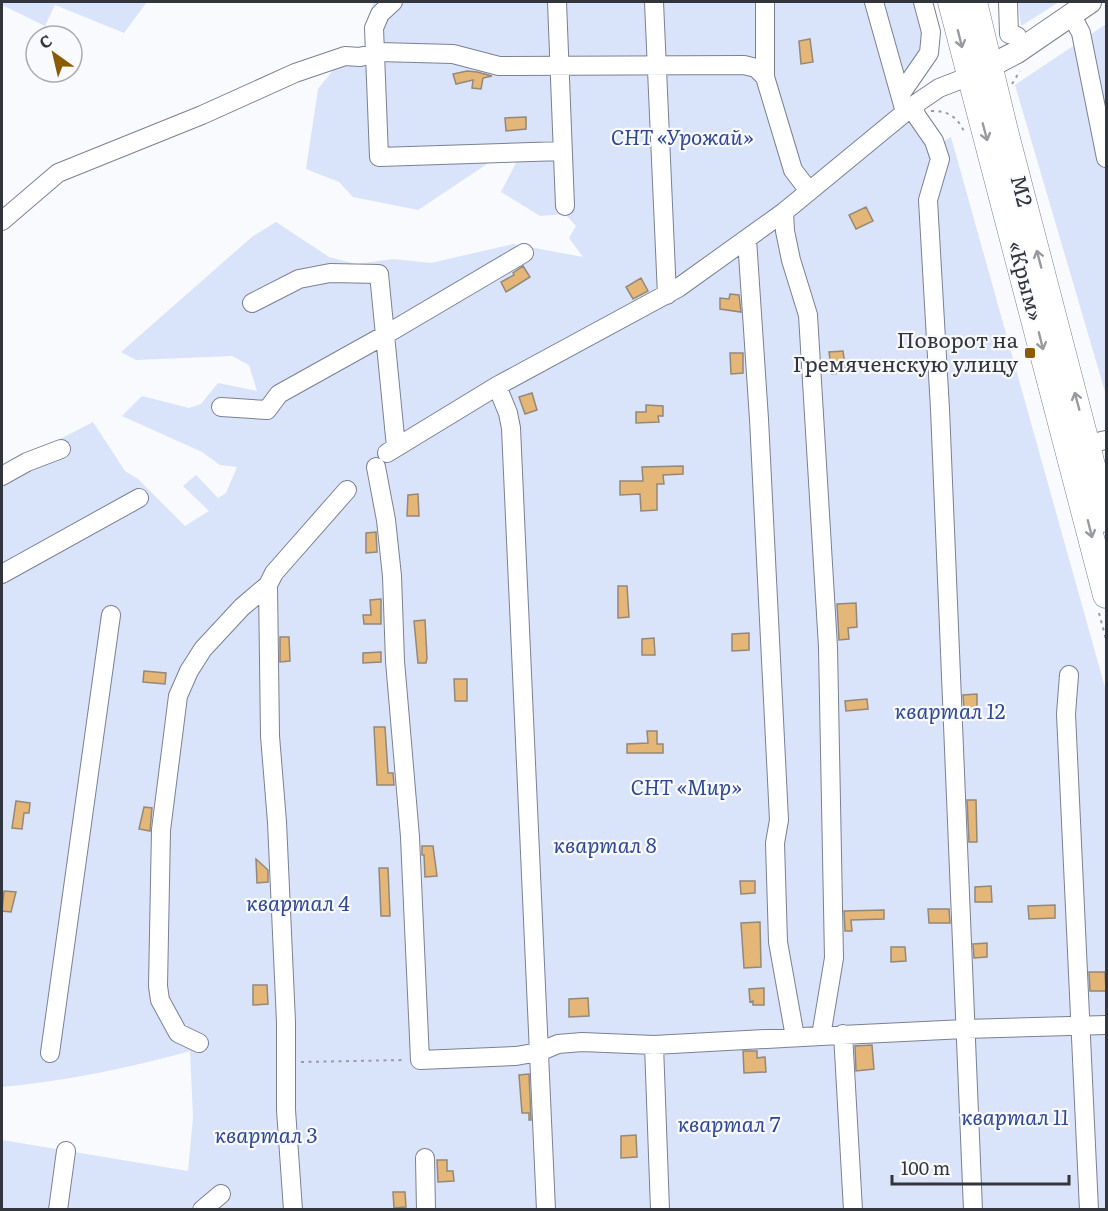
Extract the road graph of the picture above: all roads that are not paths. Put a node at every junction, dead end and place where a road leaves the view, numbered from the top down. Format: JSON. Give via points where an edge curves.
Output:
{"nodes":[{"id":1,"x":393,"y":2,"type":"edge"},
{"id":2,"x":557,"y":2,"type":"edge"},
{"id":3,"x":654,"y":2,"type":"edge"},
{"id":4,"x":765,"y":2,"type":"edge"},
{"id":5,"x":874,"y":2,"type":"edge"},
{"id":6,"x":923,"y":2,"type":"edge"},
{"id":7,"x":951,"y":2,"type":"edge"},
{"id":8,"x":974,"y":2,"type":"edge"},
{"id":9,"x":1008,"y":2,"type":"edge"},
{"id":10,"x":1090,"y":2,"type":"edge"},
{"id":11,"x":1071,"y":14,"type":"junction"},
{"id":12,"x":984,"y":37,"type":"junction"},
{"id":13,"x":1021,"y":51,"type":"junction"},
{"id":14,"x":376,"y":53,"type":"junction"},
{"id":15,"x":656,"y":66,"type":"junction"},
{"id":16,"x":560,"y":67,"type":"junction"},
{"id":17,"x":980,"y":71,"type":"junction"},
{"id":18,"x":765,"y":77,"type":"junction"},
{"id":19,"x":1004,"y":95,"type":"junction"},
{"id":20,"x":906,"y":104,"type":"junction"},
{"id":21,"x":563,"y":151,"type":"junction"},
{"id":22,"x":1107,"y":158,"type":"edge"},
{"id":23,"x":809,"y":191,"type":"junction"},
{"id":24,"x":565,"y":206,"type":"dead end"},
{"id":25,"x":784,"y":212,"type":"junction"},
{"id":26,"x":2,"y":221,"type":"edge"},
{"id":27,"x":747,"y":239,"type":"junction"},
{"id":28,"x":524,"y":253,"type":"dead end"},
{"id":29,"x":667,"y":295,"type":"junction"},
{"id":30,"x":252,"y":303,"type":"dead end"},
{"id":31,"x":385,"y":335,"type":"junction"},
{"id":32,"x":498,"y":386,"type":"junction"},
{"id":33,"x":221,"y":407,"type":"dead end"},
{"id":34,"x":1097,"y":442,"type":"edge"},
{"id":35,"x":61,"y":449,"type":"dead end"},
{"id":36,"x":376,"y":467,"type":"dead end"},
{"id":37,"x":2,"y":476,"type":"edge"},
{"id":38,"x":347,"y":490,"type":"dead end"},
{"id":39,"x":139,"y":498,"type":"dead end"},
{"id":40,"x":1107,"y":519,"type":"edge"},
{"id":41,"x":2,"y":574,"type":"edge"},
{"id":42,"x":268,"y":585,"type":"junction"},
{"id":43,"x":1107,"y":595,"type":"edge"},
{"id":44,"x":111,"y":615,"type":"dead end"},
{"id":45,"x":1069,"y":675,"type":"dead end"},
{"id":46,"x":1080,"y":1025,"type":"junction"},
{"id":47,"x":1107,"y":1025,"type":"edge"},
{"id":48,"x":965,"y":1029,"type":"junction"},
{"id":49,"x":843,"y":1034,"type":"junction"},
{"id":50,"x":821,"y":1036,"type":"junction"},
{"id":51,"x":795,"y":1037,"type":"junction"},
{"id":52,"x":199,"y":1043,"type":"dead end"},
{"id":53,"x":654,"y":1045,"type":"junction"},
{"id":54,"x":539,"y":1052,"type":"junction"},
{"id":55,"x":50,"y":1053,"type":"dead end"},
{"id":56,"x":66,"y":1151,"type":"dead end"},
{"id":57,"x":425,"y":1158,"type":"dead end"},
{"id":58,"x":221,"y":1194,"type":"dead end"},
{"id":59,"x":58,"y":1209,"type":"edge"},
{"id":60,"x":202,"y":1209,"type":"edge"},
{"id":61,"x":293,"y":1209,"type":"edge"},
{"id":62,"x":426,"y":1209,"type":"edge"},
{"id":63,"x":546,"y":1209,"type":"edge"},
{"id":64,"x":660,"y":1209,"type":"edge"},
{"id":65,"x":853,"y":1209,"type":"edge"},
{"id":66,"x":973,"y":1209,"type":"edge"},
{"id":67,"x":1089,"y":1209,"type":"edge"}],
"edges":[{"from":1,"to":14,"type":"street","via":[[380,14],[374,27]]},
{"from":2,"to":16,"type":"street"},
{"from":3,"to":15,"type":"street"},
{"from":4,"to":18,"type":"street"},
{"from":5,"to":20,"type":"street"},
{"from":6,"to":20,"type":"street","via":[[931,32],[928,53]]},
{"from":7,"to":17,"type":"highway","name":"«Крым»","one_way":true},
{"from":8,"to":12,"type":"highway","name":"М2"},
{"from":9,"to":13,"type":"street","via":[[1009,34]]},
{"from":10,"to":11,"type":"main road"},
{"from":11,"to":13,"type":"main road"},
{"from":11,"to":22,"type":"street","via":[[1081,33]]},
{"from":12,"to":13,"type":"main road","via":[[996,49]]},
{"from":12,"to":17,"type":"highway","name":"М2"},
{"from":13,"to":17,"type":"main road"},
{"from":13,"to":19,"type":"main road","via":[[1006,72]]},
{"from":14,"to":16,"type":"street","via":[[453,54],[498,66]]},
{"from":14,"to":21,"type":"street","via":[[379,157]]},
{"from":14,"to":26,"type":"street","via":[[345,56],[317,65],[58,174]]},
{"from":15,"to":16,"type":"street"},
{"from":15,"to":18,"type":"street","via":[[744,65],[756,68]]},
{"from":15,"to":29,"type":"street"},
{"from":16,"to":21,"type":"street"},
{"from":17,"to":19,"type":"highway","name":"М2"},
{"from":17,"to":20,"type":"street"},
{"from":17,"to":43,"type":"highway","name":"«Крым»","one_way":true,"via":[[1034,312]]},
{"from":18,"to":23,"type":"street","via":[[793,170]]},
{"from":34,"to":19,"type":"highway","name":"М2","one_way":true,"via":[[1005,131]]},
{"from":20,"to":23,"type":"street"},
{"from":20,"to":48,"type":"street","via":[[934,141],[940,159],[928,200],[941,421]]},
{"from":21,"to":24,"type":"street"},
{"from":23,"to":25,"type":"street"},
{"from":25,"to":27,"type":"street"},
{"from":25,"to":50,"type":"street","via":[[789,251],[808,315],[828,647],[834,958]]},
{"from":27,"to":29,"type":"street"},
{"from":27,"to":51,"type":"street","via":[[779,820],[775,843],[778,942]]},
{"from":28,"to":31,"type":"street"},
{"from":29,"to":32,"type":"street"},
{"from":30,"to":31,"type":"street","via":[[299,279],[330,273],[379,274]]},
{"from":31,"to":32,"type":"street","via":[[392,450]]},
{"from":31,"to":33,"type":"street","via":[[279,394],[267,410]]},
{"from":32,"to":54,"type":"street","via":[[511,428]]},
{"from":34,"to":40,"type":"highway","name":"М2"},
{"from":35,"to":37,"type":"street"},
{"from":36,"to":54,"type":"street","via":[[392,576],[420,1060]]},
{"from":38,"to":42,"type":"street","via":[[274,573]]},
{"from":39,"to":41,"type":"street"},
{"from":42,"to":52,"type":"street","via":[[203,649],[178,696],[160,830],[158,986],[160,1000],[178,1033]]},
{"from":42,"to":61,"type":"street","via":[[270,736]]},
{"from":44,"to":55,"type":"street"},
{"from":45,"to":46,"type":"street","via":[[1066,714]]},
{"from":46,"to":47,"type":"street"},
{"from":46,"to":48,"type":"street"},
{"from":46,"to":67,"type":"street"},
{"from":48,"to":49,"type":"street"},
{"from":48,"to":66,"type":"street"},
{"from":49,"to":50,"type":"street"},
{"from":49,"to":65,"type":"street"},
{"from":50,"to":51,"type":"street"},
{"from":51,"to":53,"type":"street"},
{"from":53,"to":54,"type":"street","via":[[582,1042],[558,1044]]},
{"from":53,"to":64,"type":"street"},
{"from":54,"to":63,"type":"street"},
{"from":56,"to":59,"type":"street"},
{"from":57,"to":62,"type":"street"},
{"from":58,"to":60,"type":"street"}]}
